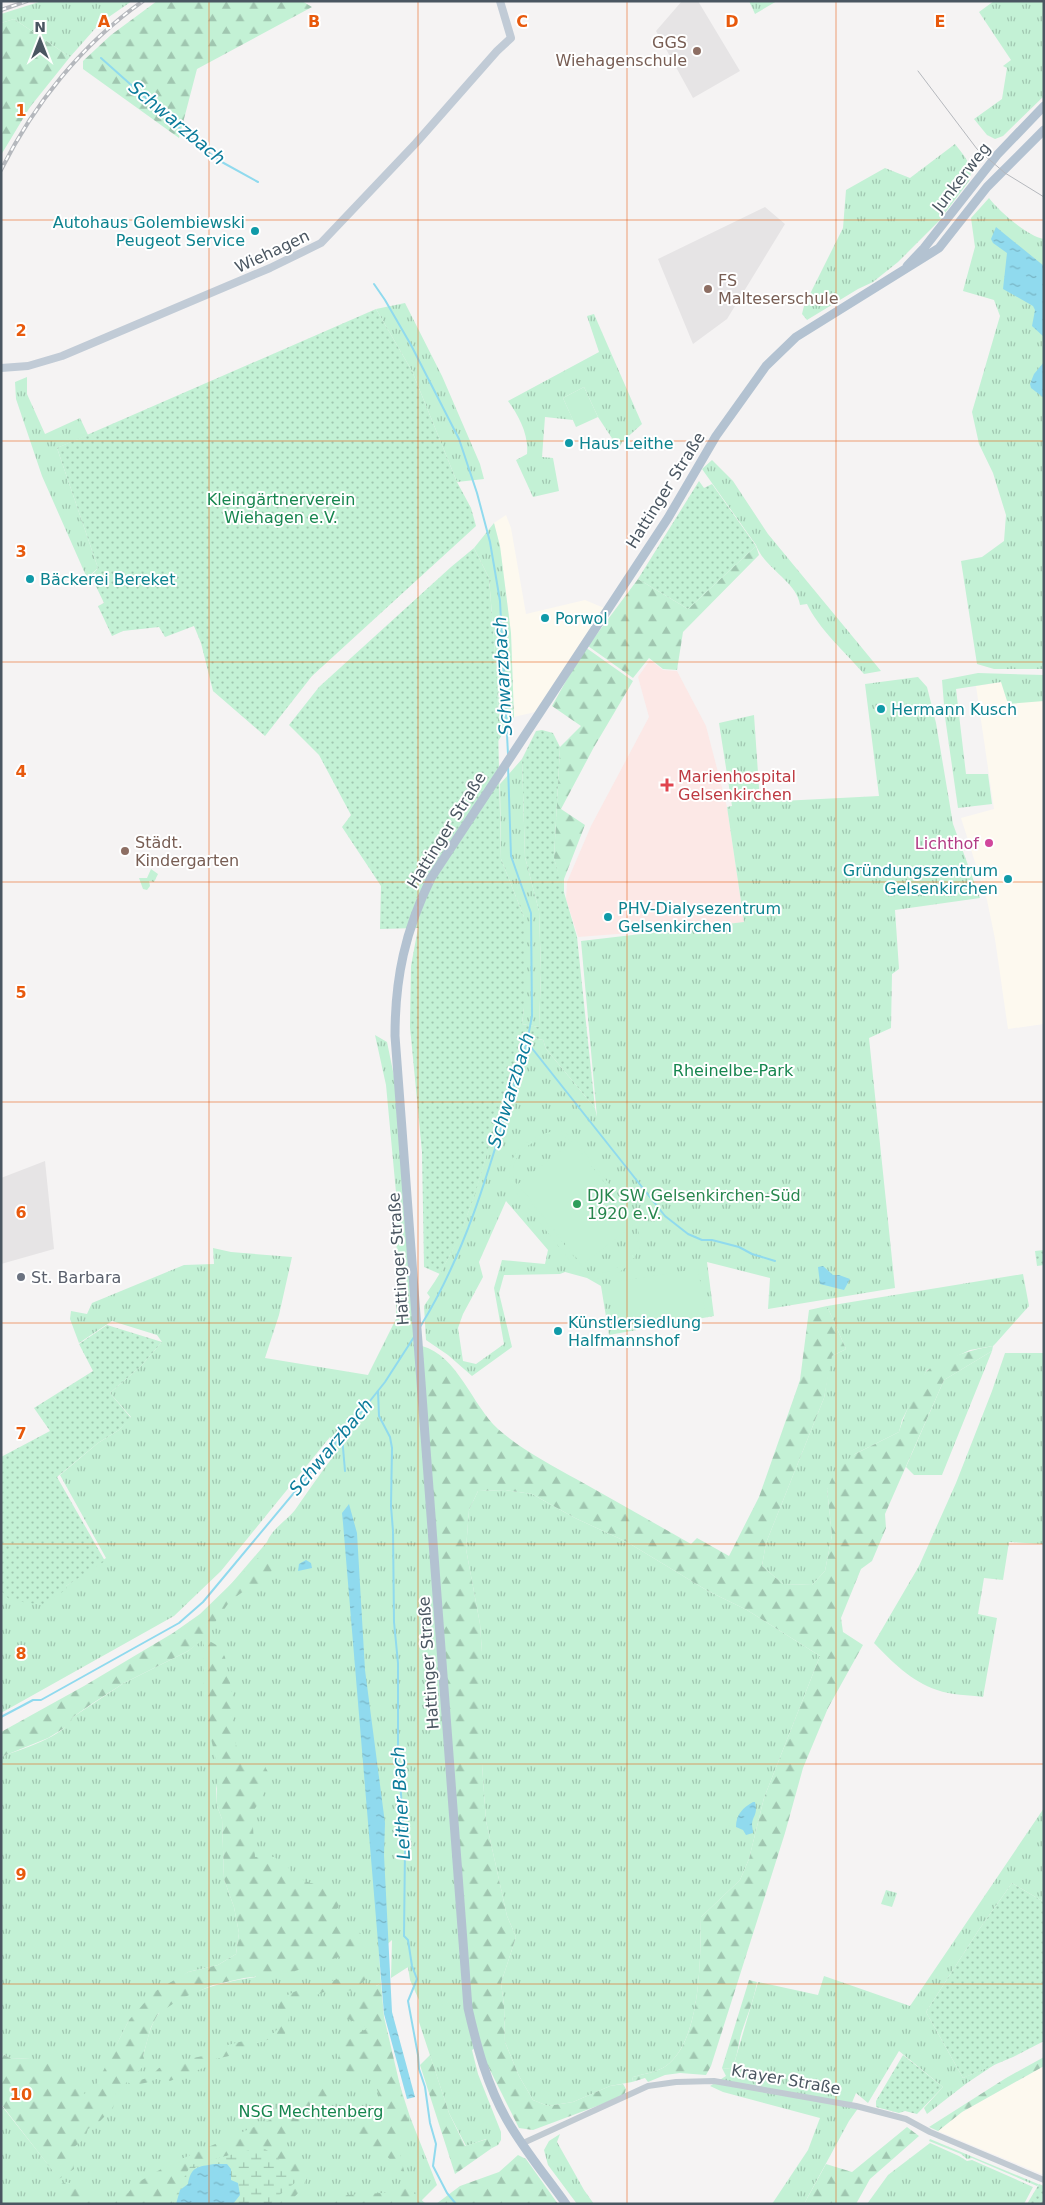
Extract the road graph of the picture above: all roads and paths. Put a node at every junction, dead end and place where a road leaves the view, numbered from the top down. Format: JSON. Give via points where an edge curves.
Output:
{"nodes":[{"id":1,"x":500,"y":1,"type":"edge"},
{"id":2,"x":1044,"y":106,"type":"edge"},
{"id":3,"x":1044,"y":130,"type":"edge"},
{"id":4,"x":904,"y":270,"type":"junction"},
{"id":5,"x":1,"y":368,"type":"edge"},
{"id":6,"x":751,"y":386,"type":"joint"},
{"id":7,"x":521,"y":2144,"type":"junction"},
{"id":8,"x":1044,"y":2180,"type":"edge"},
{"id":9,"x":566,"y":2204,"type":"edge"}],
"edges":[{"from":1,"to":5,"type":"main road","name":"Wiehagen","via":[[511,38],[322,243],[62,356],[28,366]]},
{"from":2,"to":4,"type":"main road","name":"Junkerweg","via":[[996,155]]},
{"from":3,"to":4,"type":"main road","name":"Junkerweg","via":[[987,187],[942,246]]},
{"from":4,"to":6,"type":"main road","name":"Junkerweg","via":[[796,337]]},
{"from":6,"to":7,"type":"main road","name":"Hattinger Straße","via":[[431,878],[410,928],[399,970],[395,1036],[468,2008],[489,2082]]},
{"from":7,"to":8,"type":"street","name":"Krayer Straße","via":[[648,2086],[714,2081],[856,2106],[906,2119]]},
{"from":7,"to":9,"type":"main road","name":"Hattinger Straße"}]}
